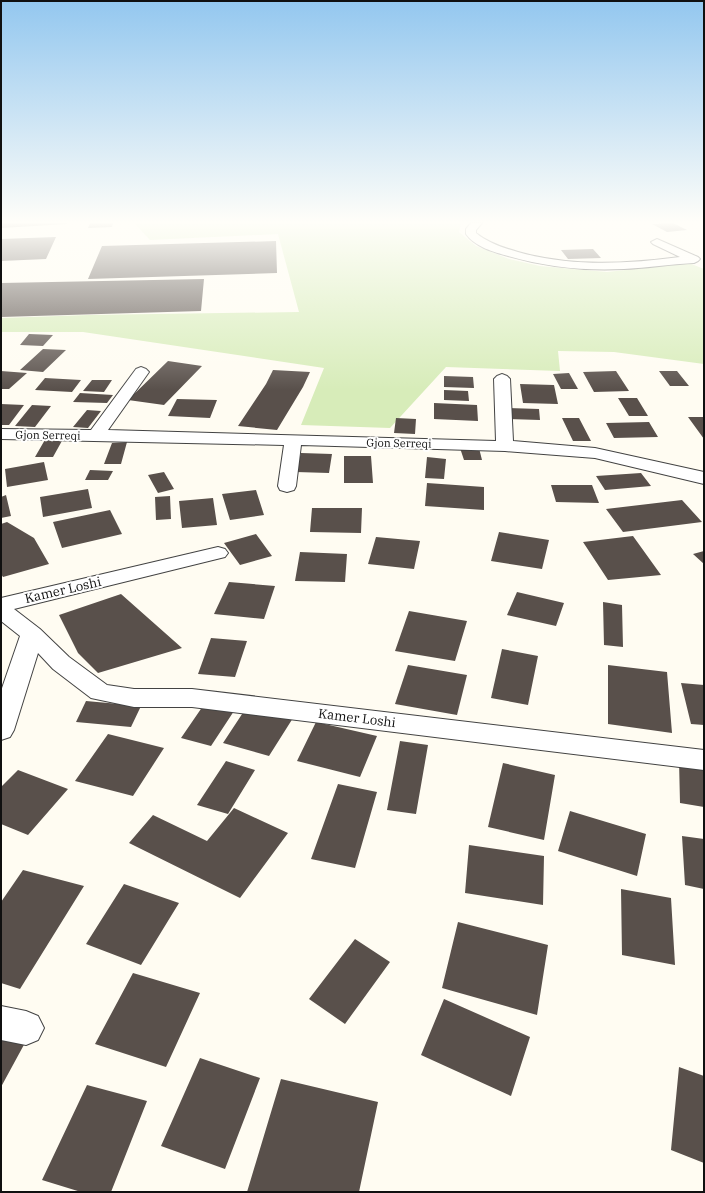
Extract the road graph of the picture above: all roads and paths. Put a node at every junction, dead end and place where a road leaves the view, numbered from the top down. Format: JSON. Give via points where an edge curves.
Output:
{"nodes":[{"id":1,"x":141,"y":372,"type":"dead end"},
{"id":2,"x":502,"y":379,"type":"dead end"},
{"id":3,"x":1,"y":434,"type":"edge"},
{"id":4,"x":96,"y":435,"type":"junction"},
{"id":5,"x":293,"y":440,"type":"junction"},
{"id":6,"x":505,"y":446,"type":"junction"},
{"id":7,"x":704,"y":478,"type":"edge"},
{"id":8,"x":287,"y":486,"type":"dead end"},
{"id":9,"x":218,"y":553,"type":"dead end"},
{"id":10,"x":1,"y":605,"type":"edge"},
{"id":11,"x":1,"y":610,"type":"edge"},
{"id":12,"x":32,"y":634,"type":"junction"},
{"id":13,"x":1,"y":730,"type":"edge"},
{"id":14,"x":704,"y":760,"type":"edge"}],
"edges":[{"from":1,"to":4,"type":"street","name":"Gjon Serreqi"},
{"from":2,"to":6,"type":"street"},
{"from":3,"to":4,"type":"street","name":"Gjon Serreqi"},
{"from":4,"to":5,"type":"street","name":"Gjon Serreqi"},
{"from":5,"to":6,"type":"street","name":"Gjon Serreqi"},
{"from":5,"to":8,"type":"street"},
{"from":6,"to":7,"type":"street","name":"Gjon Serreqi","via":[[595,453]]},
{"from":9,"to":10,"type":"street","name":"Kamer Loshi"},
{"from":11,"to":12,"type":"street","name":"Kamer Loshi"},
{"from":12,"to":13,"type":"street"},
{"from":12,"to":14,"type":"street","name":"Kamer Loshi","via":[[61,663],[100,692],[134,698],[192,698]]}]}
